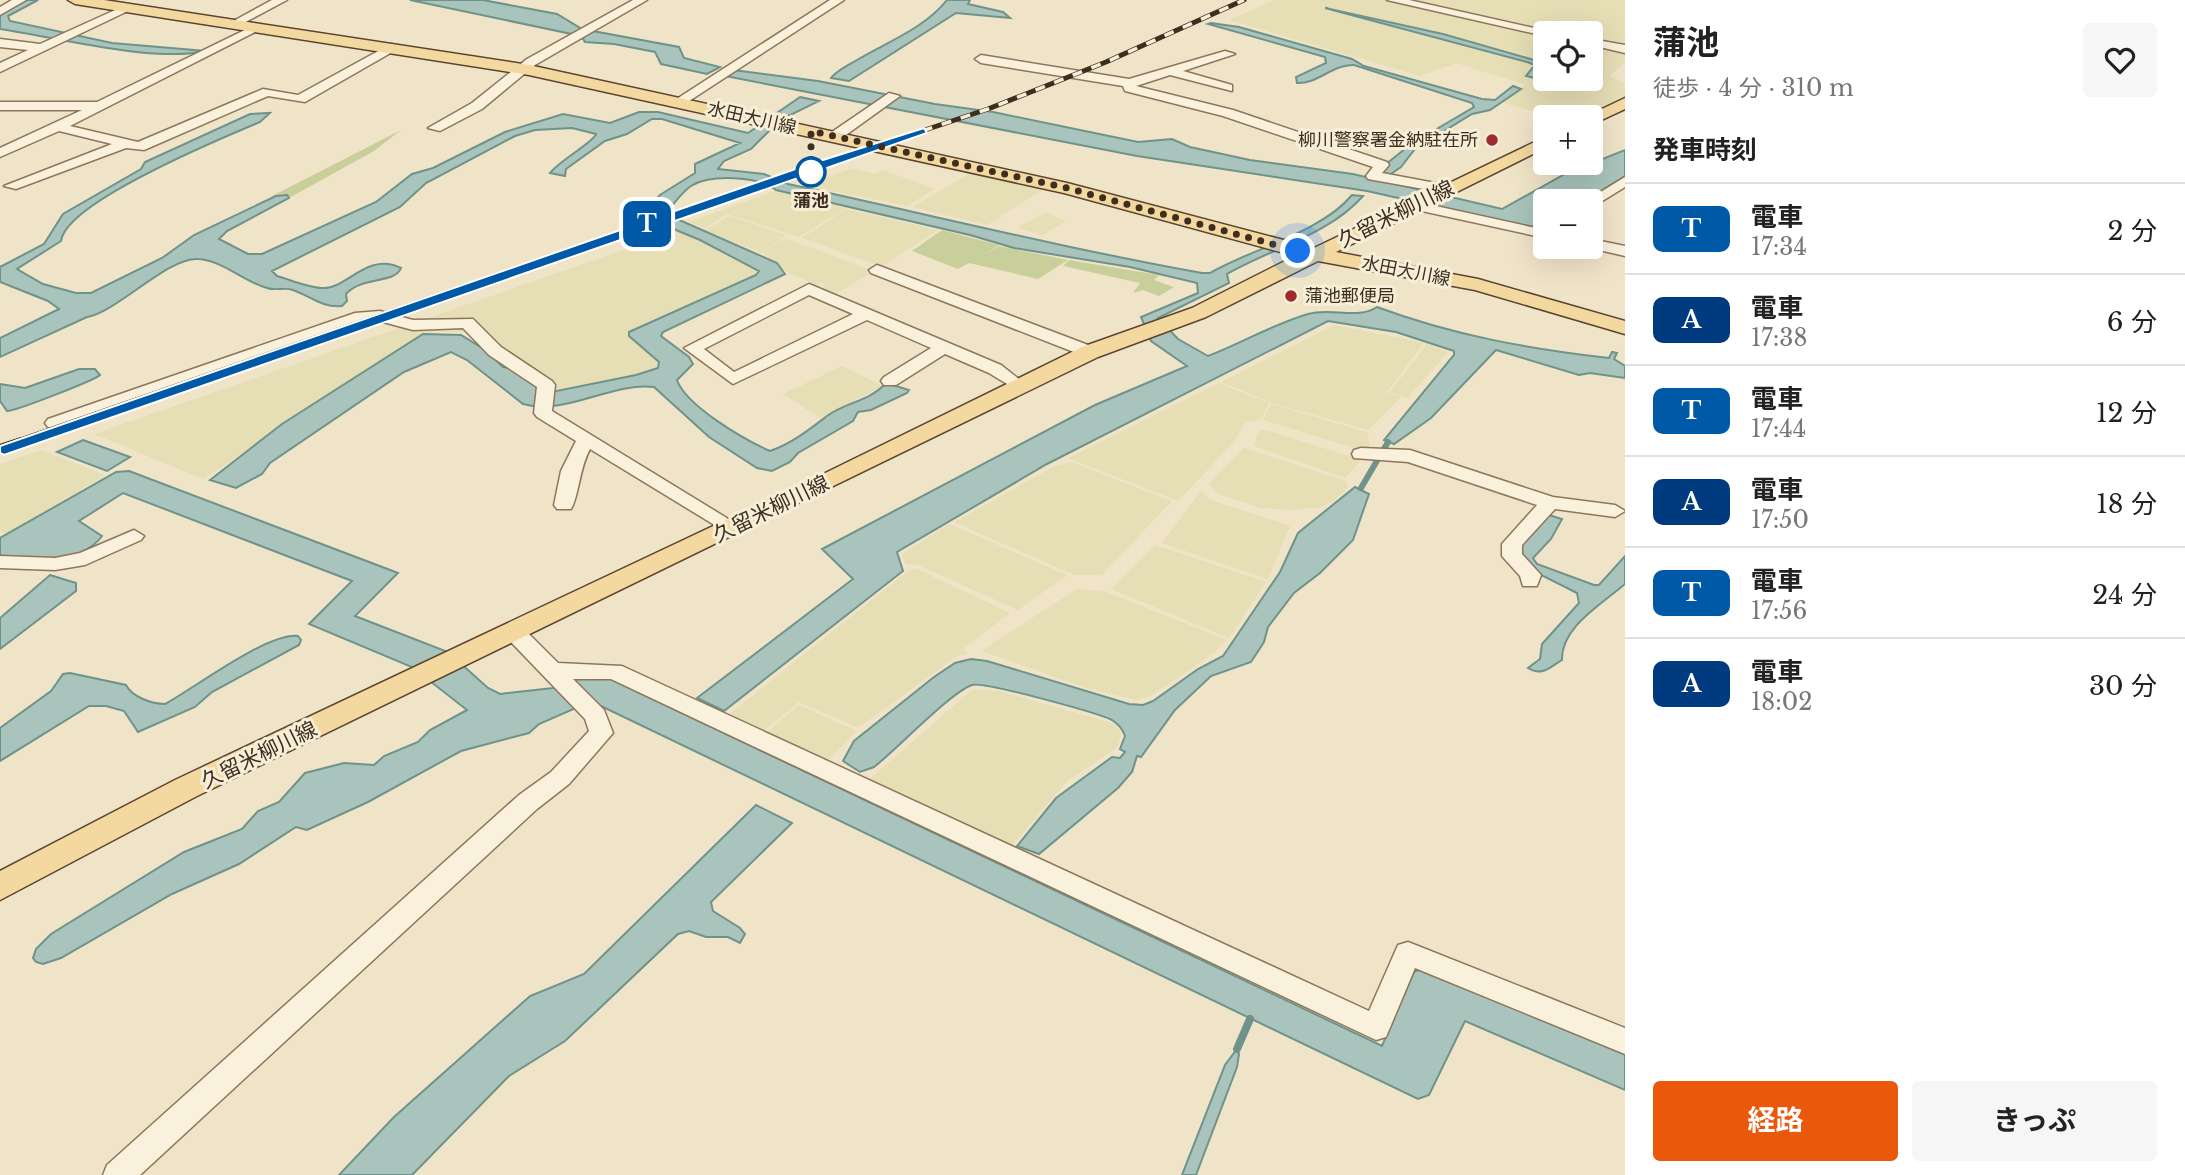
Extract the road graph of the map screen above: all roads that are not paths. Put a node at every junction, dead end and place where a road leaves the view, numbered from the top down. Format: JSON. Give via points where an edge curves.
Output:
{"nodes":[{"id":1,"x":20,"y":0,"type":"edge"},
{"id":2,"x":75,"y":0,"type":"edge"},
{"id":3,"x":281,"y":0,"type":"edge"},
{"id":4,"x":640,"y":0,"type":"edge"},
{"id":5,"x":838,"y":0,"type":"edge"},
{"id":6,"x":1393,"y":0,"type":"edge"},
{"id":7,"x":126,"y":8,"type":"junction"},
{"id":8,"x":0,"y":12,"type":"edge"},
{"id":9,"x":234,"y":24,"type":"junction"},
{"id":10,"x":257,"y":27,"type":"junction"},
{"id":11,"x":1533,"y":29,"type":"edge"},
{"id":12,"x":0,"y":43,"type":"edge"},
{"id":13,"x":1603,"y":44,"type":"edge"},
{"id":14,"x":395,"y":47,"type":"junction"},
{"id":15,"x":42,"y":48,"type":"junction"},
{"id":16,"x":1625,"y":49,"type":"edge"},
{"id":17,"x":1229,"y":54,"type":"dead end"},
{"id":18,"x":981,"y":59,"type":"dead end"},
{"id":19,"x":0,"y":68,"type":"edge"},
{"id":20,"x":521,"y":68,"type":"junction"},
{"id":21,"x":1170,"y":71,"type":"junction"},
{"id":22,"x":1130,"y":83,"type":"junction"},
{"id":23,"x":1228,"y":88,"type":"dead end"},
{"id":24,"x":894,"y":96,"type":"dead end"},
{"id":25,"x":678,"y":102,"type":"junction"},
{"id":26,"x":1625,"y":103,"type":"edge"},
{"id":27,"x":0,"y":106,"type":"edge"},
{"id":28,"x":102,"y":106,"type":"junction"},
{"id":29,"x":1603,"y":114,"type":"edge"},
{"id":30,"x":58,"y":127,"type":"junction"},
{"id":31,"x":435,"y":128,"type":"dead end"},
{"id":32,"x":834,"y":137,"type":"junction"},
{"id":33,"x":126,"y":144,"type":"junction"},
{"id":34,"x":1533,"y":148,"type":"edge"},
{"id":35,"x":0,"y":152,"type":"edge"},
{"id":36,"x":1625,"y":181,"type":"edge"},
{"id":37,"x":11,"y":187,"type":"dead end"},
{"id":38,"x":1443,"y":190,"type":"junction"},
{"id":39,"x":1603,"y":196,"type":"edge"},
{"id":40,"x":1415,"y":204,"type":"junction"},
{"id":41,"x":1533,"y":231,"type":"edge"},
{"id":42,"x":1603,"y":246,"type":"edge"},
{"id":43,"x":1625,"y":251,"type":"edge"},
{"id":44,"x":1315,"y":255,"type":"junction"},
{"id":45,"x":877,"y":270,"type":"dead end"},
{"id":46,"x":866,"y":314,"type":"junction"},
{"id":47,"x":1171,"y":323,"type":"joint"},
{"id":48,"x":1625,"y":328,"type":"edge"},
{"id":49,"x":943,"y":348,"type":"junction"},
{"id":50,"x":1090,"y":352,"type":"junction"},
{"id":51,"x":890,"y":381,"type":"dead end"},
{"id":52,"x":1020,"y":387,"type":"junction"},
{"id":53,"x":54,"y":422,"type":"dead end"},
{"id":54,"x":586,"y":440,"type":"junction"},
{"id":55,"x":1361,"y":454,"type":"dead end"},
{"id":56,"x":1550,"y":503,"type":"junction"},
{"id":57,"x":564,"y":505,"type":"dead end"},
{"id":58,"x":1622,"y":508,"type":"edge"},
{"id":59,"x":733,"y":528,"type":"junction"},
{"id":60,"x":134,"y":536,"type":"dead end"},
{"id":61,"x":0,"y":562,"type":"edge"},
{"id":62,"x":1530,"y":581,"type":"dead end"},
{"id":63,"x":514,"y":632,"type":"junction"},
{"id":64,"x":553,"y":671,"type":"junction"},
{"id":65,"x":0,"y":887,"type":"edge"},
{"id":66,"x":1625,"y":1041,"type":"edge"},
{"id":67,"x":118,"y":1175,"type":"edge"}],
"edges":[{"from":1,"to":8,"type":"street"},
{"from":2,"to":7,"type":"main road","name":"水田大川線"},
{"from":3,"to":9,"type":"street"},
{"from":4,"to":20,"type":"street"},
{"from":5,"to":25,"type":"street"},
{"from":6,"to":11,"type":"street"},
{"from":7,"to":9,"type":"main road","name":"水田大川線"},
{"from":7,"to":15,"type":"street"},
{"from":9,"to":10,"type":"main road","name":"水田大川線"},
{"from":10,"to":14,"type":"main road","name":"水田大川線"},
{"from":10,"to":28,"type":"street"},
{"from":12,"to":15,"type":"street"},
{"from":13,"to":16,"type":"street"},
{"from":14,"to":20,"type":"main road","name":"水田大川線"},
{"from":14,"to":33,"type":"street","via":[[300,99],[267,92],[139,147]]},
{"from":15,"to":19,"type":"street"},
{"from":17,"to":21,"type":"street"},
{"from":18,"to":22,"type":"street"},
{"from":20,"to":25,"type":"main road","name":"水田大川線"},
{"from":20,"to":31,"type":"street","via":[[477,106]]},
{"from":21,"to":22,"type":"street"},
{"from":21,"to":23,"type":"street"},
{"from":22,"to":38,"type":"street","via":[[1129,88],[1228,113],[1382,165],[1373,176]]},
{"from":24,"to":32,"type":"street"},
{"from":25,"to":32,"type":"main road","name":"水田大川線"},
{"from":26,"to":29,"type":"main road"},
{"from":27,"to":28,"type":"street"},
{"from":28,"to":30,"type":"street"},
{"from":30,"to":33,"type":"street"},
{"from":30,"to":35,"type":"street"},
{"from":32,"to":44,"type":"main road","name":"水田大川線","via":[[1078,190]]},
{"from":33,"to":37,"type":"street"},
{"from":34,"to":38,"type":"main road","name":"久留米柳川線"},
{"from":36,"to":39,"type":"street"},
{"from":38,"to":40,"type":"main road","name":"久留米柳川線"},
{"from":40,"to":41,"type":"street"},
{"from":40,"to":44,"type":"main road","name":"久留米柳川線"},
{"from":42,"to":43,"type":"street"},
{"from":44,"to":47,"type":"main road","name":"久留米柳川線"},
{"from":44,"to":48,"type":"main road","name":"水田大川線","via":[[1478,285]]},
{"from":45,"to":50,"type":"street"},
{"from":46,"to":46,"type":"street","via":[[809,289],[692,348],[733,379]]},
{"from":46,"to":49,"type":"street"},
{"from":47,"to":50,"type":"main road","name":"久留米柳川線"},
{"from":49,"to":51,"type":"street"},
{"from":49,"to":52,"type":"street","via":[[995,369]]},
{"from":50,"to":52,"type":"main road","name":"久留米柳川線"},
{"from":52,"to":59,"type":"main road","name":"久留米柳川線"},
{"from":53,"to":54,"type":"street","via":[[370,315],[413,325],[467,323],[495,351],[546,385],[543,413]]},
{"from":54,"to":57,"type":"street","via":[[573,459]]},
{"from":54,"to":59,"type":"street"},
{"from":55,"to":56,"type":"street","via":[[1431,461]]},
{"from":56,"to":58,"type":"street"},
{"from":56,"to":62,"type":"street","via":[[1512,544],[1512,556],[1531,575]]},
{"from":59,"to":63,"type":"main road","name":"久留米柳川線"},
{"from":60,"to":61,"type":"street","via":[[85,559],[55,564]]},
{"from":63,"to":64,"type":"street"},
{"from":63,"to":65,"type":"main road","name":"久留米柳川線","via":[[47,859]]},
{"from":64,"to":66,"type":"street","via":[[614,671],[1376,1028],[1408,953]]},
{"from":64,"to":67,"type":"street","via":[[596,716],[601,733],[560,778]]}]}
